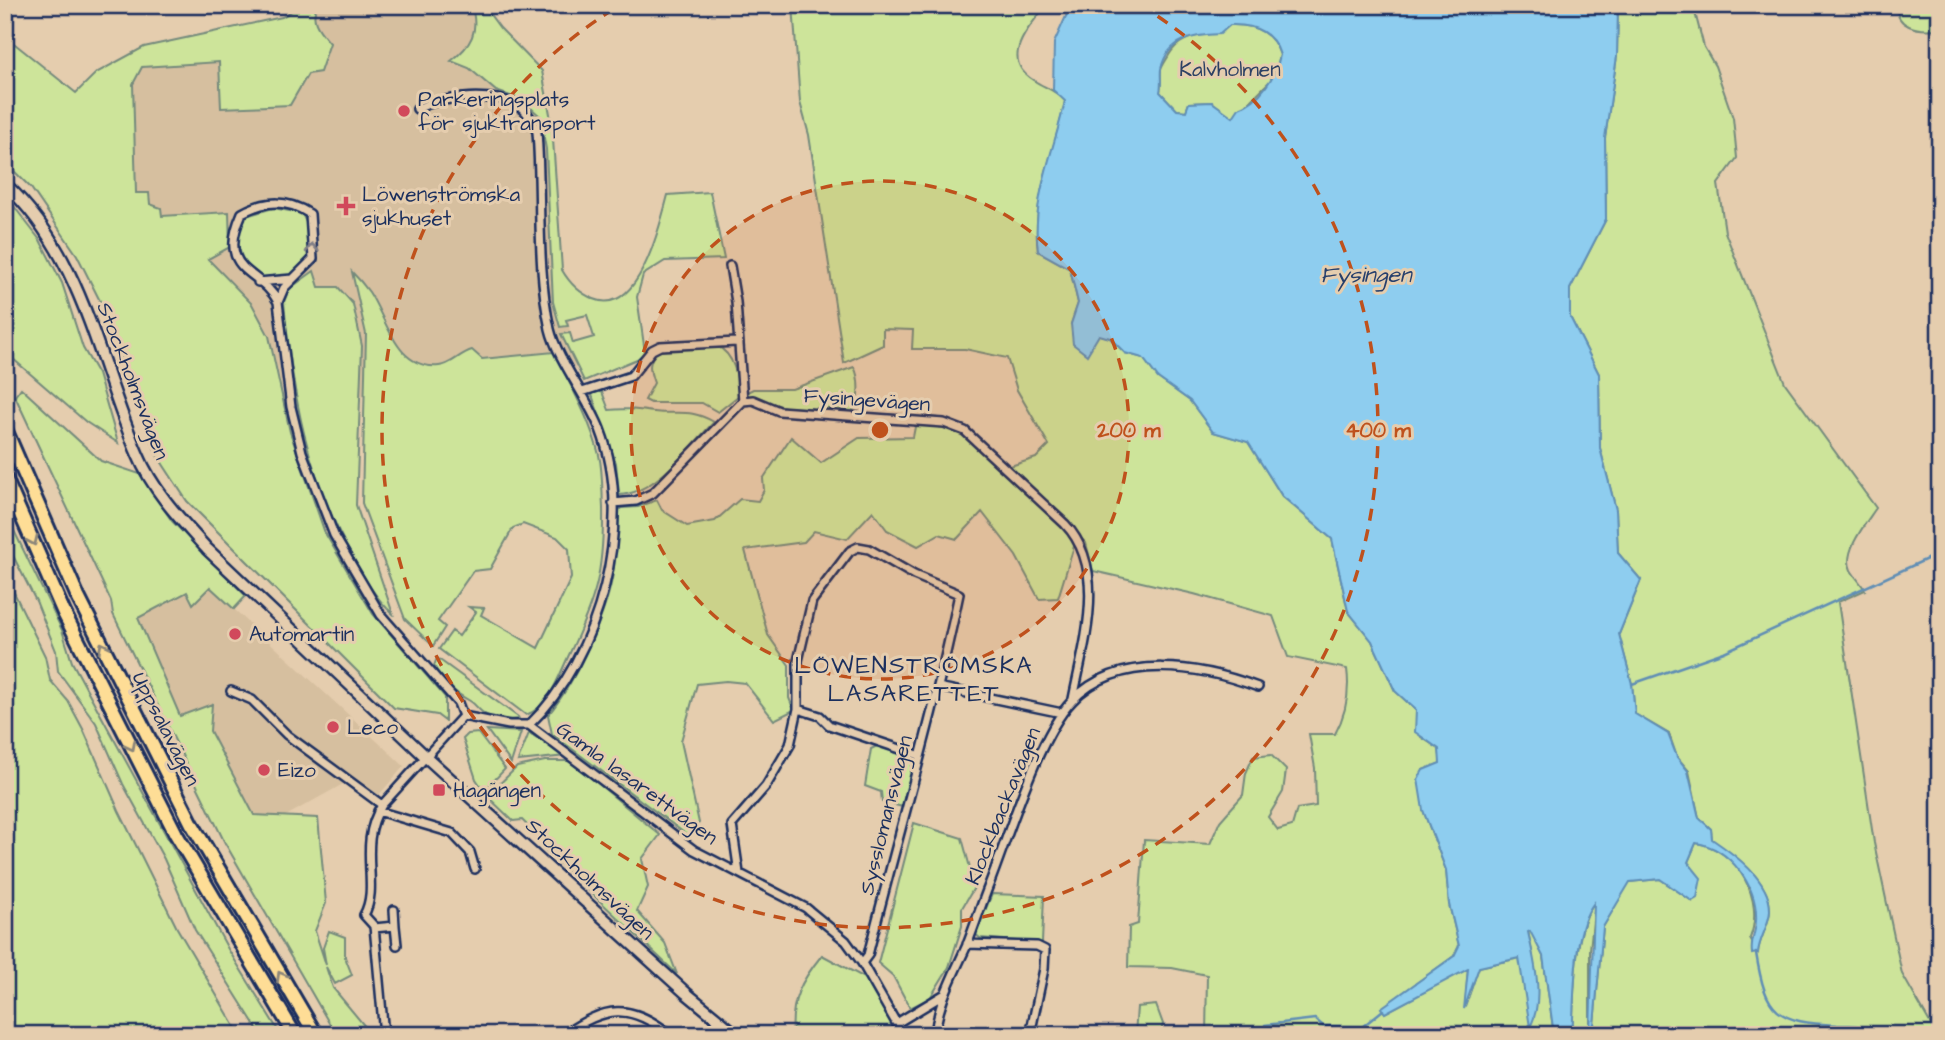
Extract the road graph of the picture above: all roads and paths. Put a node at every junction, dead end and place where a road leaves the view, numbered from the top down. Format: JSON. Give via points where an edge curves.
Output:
{"nodes":[{"id":1,"x":416,"y":109,"type":"dead end"},
{"id":2,"x":5,"y":184,"type":"edge"},
{"id":3,"x":730,"y":266,"type":"dead end"},
{"id":4,"x":292,"y":279,"type":"junction"},
{"id":5,"x":257,"y":282,"type":"junction"},
{"id":6,"x":278,"y":302,"type":"junction"},
{"id":7,"x":737,"y":342,"type":"junction"},
{"id":8,"x":582,"y":392,"type":"junction"},
{"id":9,"x":743,"y":401,"type":"junction"},
{"id":10,"x":5,"y":429,"type":"edge"},
{"id":11,"x":5,"y":478,"type":"edge"},
{"id":12,"x":613,"y":503,"type":"junction"},
{"id":13,"x":938,"y":687,"type":"junction"},
{"id":14,"x":1258,"y":687,"type":"dead end"},
{"id":15,"x":231,"y":691,"type":"dead end"},
{"id":16,"x":1073,"y":699,"type":"junction"},
{"id":17,"x":798,"y":709,"type":"junction"},
{"id":18,"x":1062,"y":712,"type":"junction"},
{"id":19,"x":463,"y":716,"type":"junction"},
{"id":20,"x":529,"y":725,"type":"junction"},
{"id":21,"x":918,"y":755,"type":"junction"},
{"id":22,"x":425,"y":756,"type":"junction"},
{"id":23,"x":380,"y":808,"type":"junction"},
{"id":24,"x":475,"y":869,"type":"dead end"},
{"id":25,"x":739,"y":873,"type":"junction"},
{"id":26,"x":394,"y":910,"type":"dead end"},
{"id":27,"x":395,"y":926,"type":"junction"},
{"id":28,"x":374,"y":928,"type":"junction"},
{"id":29,"x":967,"y":944,"type":"junction"},
{"id":30,"x":397,"y":945,"type":"dead end"},
{"id":31,"x":862,"y":962,"type":"junction"},
{"id":32,"x":944,"y":994,"type":"junction"},
{"id":33,"x":897,"y":1023,"type":"junction"},
{"id":34,"x":295,"y":1035,"type":"edge"},
{"id":35,"x":316,"y":1035,"type":"edge"},
{"id":36,"x":384,"y":1035,"type":"edge"},
{"id":37,"x":563,"y":1035,"type":"edge"},
{"id":38,"x":671,"y":1035,"type":"edge"},
{"id":39,"x":737,"y":1035,"type":"edge"},
{"id":40,"x":903,"y":1035,"type":"edge"},
{"id":41,"x":935,"y":1035,"type":"edge"},
{"id":42,"x":1030,"y":1035,"type":"edge"}],
"edges":[{"from":1,"to":8,"type":"street","via":[[428,102],[490,97],[508,100],[530,116],[537,132],[544,282],[551,331]]},
{"from":2,"to":22,"type":"street","name":"Stockholmsvägen","via":[[74,281],[138,457],[155,485],[206,549]]},
{"from":3,"to":7,"type":"street"},
{"from":4,"to":5,"type":"street"},
{"from":4,"to":5,"type":"street","one_way":true,"via":[[313,260],[310,214],[295,204],[271,202],[242,213],[236,227],[236,257]]},
{"from":4,"to":6,"type":"street"},
{"from":5,"to":6,"type":"street","via":[[272,291]]},
{"from":6,"to":19,"type":"street","via":[[293,418],[334,535],[381,615],[458,703]]},
{"from":7,"to":8,"type":"street","via":[[660,346],[631,376]]},
{"from":7,"to":9,"type":"street"},
{"from":8,"to":12,"type":"street","via":[[609,460]]},
{"from":9,"to":12,"type":"street","via":[[653,493]]},
{"from":9,"to":16,"type":"street","name":"Fysingevägen","via":[[779,411],[944,423],[980,443],[1076,536],[1086,555],[1091,575],[1087,627]]},
{"from":35,"to":10,"type":"highway","name":"Uppsalavägen","one_way":true,"via":[[191,824],[78,597]]},
{"from":11,"to":34,"type":"highway","name":"Uppsalavägen","one_way":true,"via":[[64,613],[176,834]]},
{"from":12,"to":20,"type":"street","via":[[604,593],[563,685]]},
{"from":13,"to":17,"type":"street","name":"Sysslomansvägen","via":[[959,594],[858,547],[811,601],[798,661]]},
{"from":13,"to":18,"type":"street"},
{"from":13,"to":21,"type":"street","name":"Sysslomansvägen"},
{"from":14,"to":16,"type":"street","name":"Klockbackavägen","via":[[1219,673],[1156,668],[1116,675]]},
{"from":15,"to":23,"type":"street","via":[[252,700]]},
{"from":16,"to":18,"type":"street","name":"Klockbackavägen"},
{"from":17,"to":21,"type":"street"},
{"from":17,"to":25,"type":"street","via":[[790,745],[766,786],[732,825]]},
{"from":18,"to":29,"type":"street","name":"Klockbackavägen","via":[[1024,794]]},
{"from":19,"to":20,"type":"street"},
{"from":19,"to":22,"type":"street"},
{"from":20,"to":25,"type":"street","name":"Gamla lasarettvägen","via":[[684,843]]},
{"from":21,"to":31,"type":"street","name":"Sysslomansvägen","via":[[868,956]]},
{"from":22,"to":23,"type":"street"},
{"from":22,"to":39,"type":"street","name":"Stockholmsvägen"},
{"from":23,"to":24,"type":"street","via":[[452,833],[470,852]]},
{"from":23,"to":28,"type":"street","via":[[367,852],[370,896],[364,915]]},
{"from":25,"to":31,"type":"street","name":"Gamla lasarettvägen","via":[[806,908],[846,941]]},
{"from":26,"to":27,"type":"street"},
{"from":27,"to":28,"type":"street"},
{"from":27,"to":30,"type":"street"},
{"from":28,"to":36,"type":"street"},
{"from":29,"to":32,"type":"street","name":"Klockbackavägen"},
{"from":29,"to":42,"type":"street","via":[[1045,950]]},
{"from":31,"to":33,"type":"street","name":"Gamla lasarettvägen"},
{"from":32,"to":33,"type":"street"},
{"from":32,"to":41,"type":"street","name":"Klockbackavägen"},
{"from":33,"to":40,"type":"street","name":"Gamla lasarettvägen"},
{"from":37,"to":38,"type":"street","via":[[599,1014],[625,1010],[652,1020]]}]}
